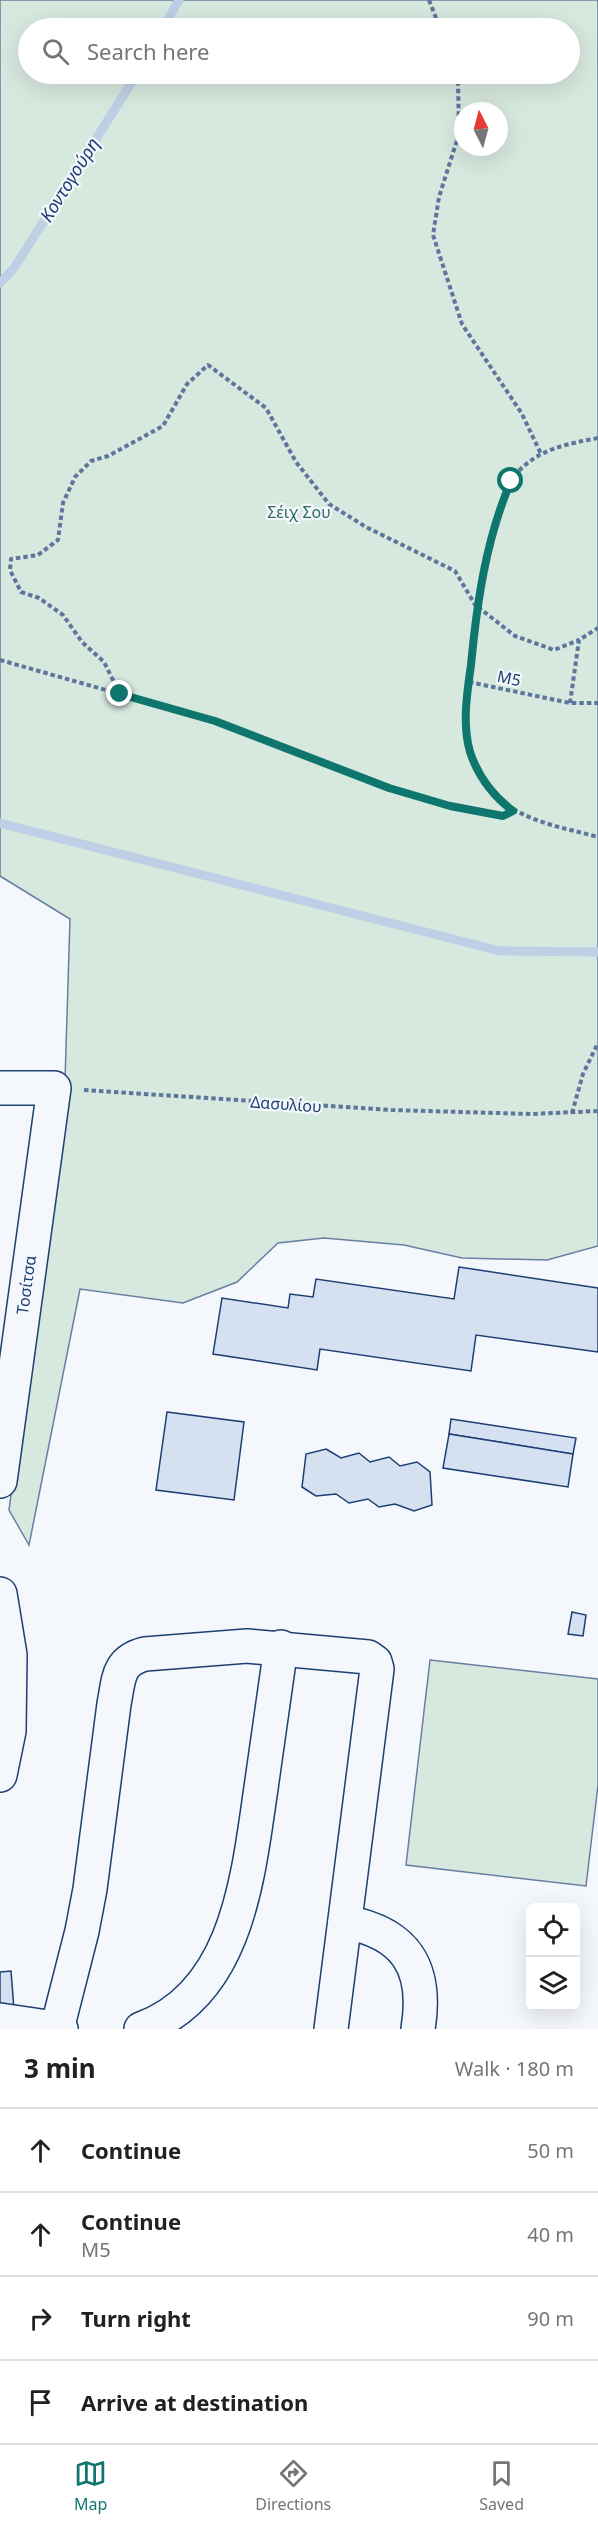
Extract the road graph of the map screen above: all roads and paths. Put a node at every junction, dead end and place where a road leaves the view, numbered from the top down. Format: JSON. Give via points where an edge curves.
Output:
{"nodes":[{"id":1,"x":429,"y":0,"type":"edge"},
{"id":2,"x":436,"y":18,"type":"edge"},
{"id":3,"x":458,"y":84,"type":"edge"},
{"id":4,"x":598,"y":438,"type":"edge"},
{"id":5,"x":541,"y":454,"type":"junction"},
{"id":6,"x":477,"y":608,"type":"junction"},
{"id":7,"x":598,"y":628,"type":"edge"},
{"id":8,"x":579,"y":640,"type":"junction"},
{"id":9,"x":0,"y":660,"type":"edge"},
{"id":10,"x":469,"y":682,"type":"junction"},
{"id":11,"x":120,"y":694,"type":"junction"},
{"id":12,"x":570,"y":703,"type":"junction"},
{"id":13,"x":598,"y":703,"type":"edge"},
{"id":14,"x":513,"y":811,"type":"junction"},
{"id":15,"x":598,"y":837,"type":"edge"},
{"id":16,"x":598,"y":1043,"type":"edge"},
{"id":17,"x":0,"y":1088,"type":"edge"},
{"id":18,"x":54,"y":1088,"type":"junction"},
{"id":19,"x":598,"y":1111,"type":"edge"},
{"id":20,"x":572,"y":1113,"type":"junction"},
{"id":21,"x":0,"y":1481,"type":"edge"},
{"id":22,"x":0,"y":1594,"type":"edge"},
{"id":23,"x":281,"y":1647,"type":"junction"},
{"id":24,"x":0,"y":1775,"type":"edge"},
{"id":25,"x":345,"y":1922,"type":"junction"},
{"id":26,"x":0,"y":2020,"type":"edge"},
{"id":27,"x":59,"y":2029,"type":"edge"},
{"id":28,"x":141,"y":2029,"type":"edge"},
{"id":29,"x":331,"y":2029,"type":"edge"},
{"id":30,"x":418,"y":2029,"type":"edge"}],
"edges":[{"from":1,"to":2,"type":"path"},
{"from":3,"to":5,"type":"path","via":[[459,134],[439,197],[433,235],[462,324],[522,414]]},
{"from":4,"to":5,"type":"path","via":[[558,446]]},
{"from":5,"to":6,"type":"path","via":[[532,458],[511,481],[487,551]]},
{"from":6,"to":8,"type":"path","via":[[514,636],[554,650]]},
{"from":6,"to":10,"type":"path"},
{"from":6,"to":11,"type":"path","via":[[455,570],[366,527],[329,504],[296,462],[267,408],[208,365],[187,384],[163,426],[91,461],[75,477],[63,503],[58,540],[38,555],[11,559],[10,570],[21,592],[39,598],[63,615],[82,642],[104,662]]},
{"from":7,"to":8,"type":"path"},
{"from":8,"to":12,"type":"path"},
{"from":9,"to":11,"type":"path"},
{"from":10,"to":12,"type":"path","name":"M5"},
{"from":10,"to":14,"type":"path","via":[[466,725],[470,751],[488,786]]},
{"from":11,"to":14,"type":"path","via":[[215,721],[389,788],[491,815],[503,816]]},
{"from":12,"to":13,"type":"path","name":"M5"},
{"from":14,"to":15,"type":"path"},
{"from":16,"to":20,"type":"path","via":[[583,1074]]},
{"from":17,"to":18,"type":"street"},
{"from":18,"to":20,"type":"path","name":"Δασυλίου","via":[[391,1110]]},
{"from":18,"to":21,"type":"street","name":"Τοσίτσα"},
{"from":19,"to":20,"type":"path","name":"Δασυλίου"},
{"from":22,"to":24,"type":"street","via":[[10,1656],[9,1731]]},
{"from":23,"to":25,"type":"street","via":[[368,1658],[377,1669]]},
{"from":23,"to":27,"type":"street","via":[[145,1654],[124,1664],[114,1704],[90,1889]]},
{"from":23,"to":28,"type":"street","via":[[250,1861],[230,1936],[212,1972],[186,2004]]},
{"from":25,"to":29,"type":"street"},
{"from":25,"to":30,"type":"street","via":[[382,1932],[397,1943],[411,1962],[421,1990]]},
{"from":26,"to":27,"type":"street"}]}
